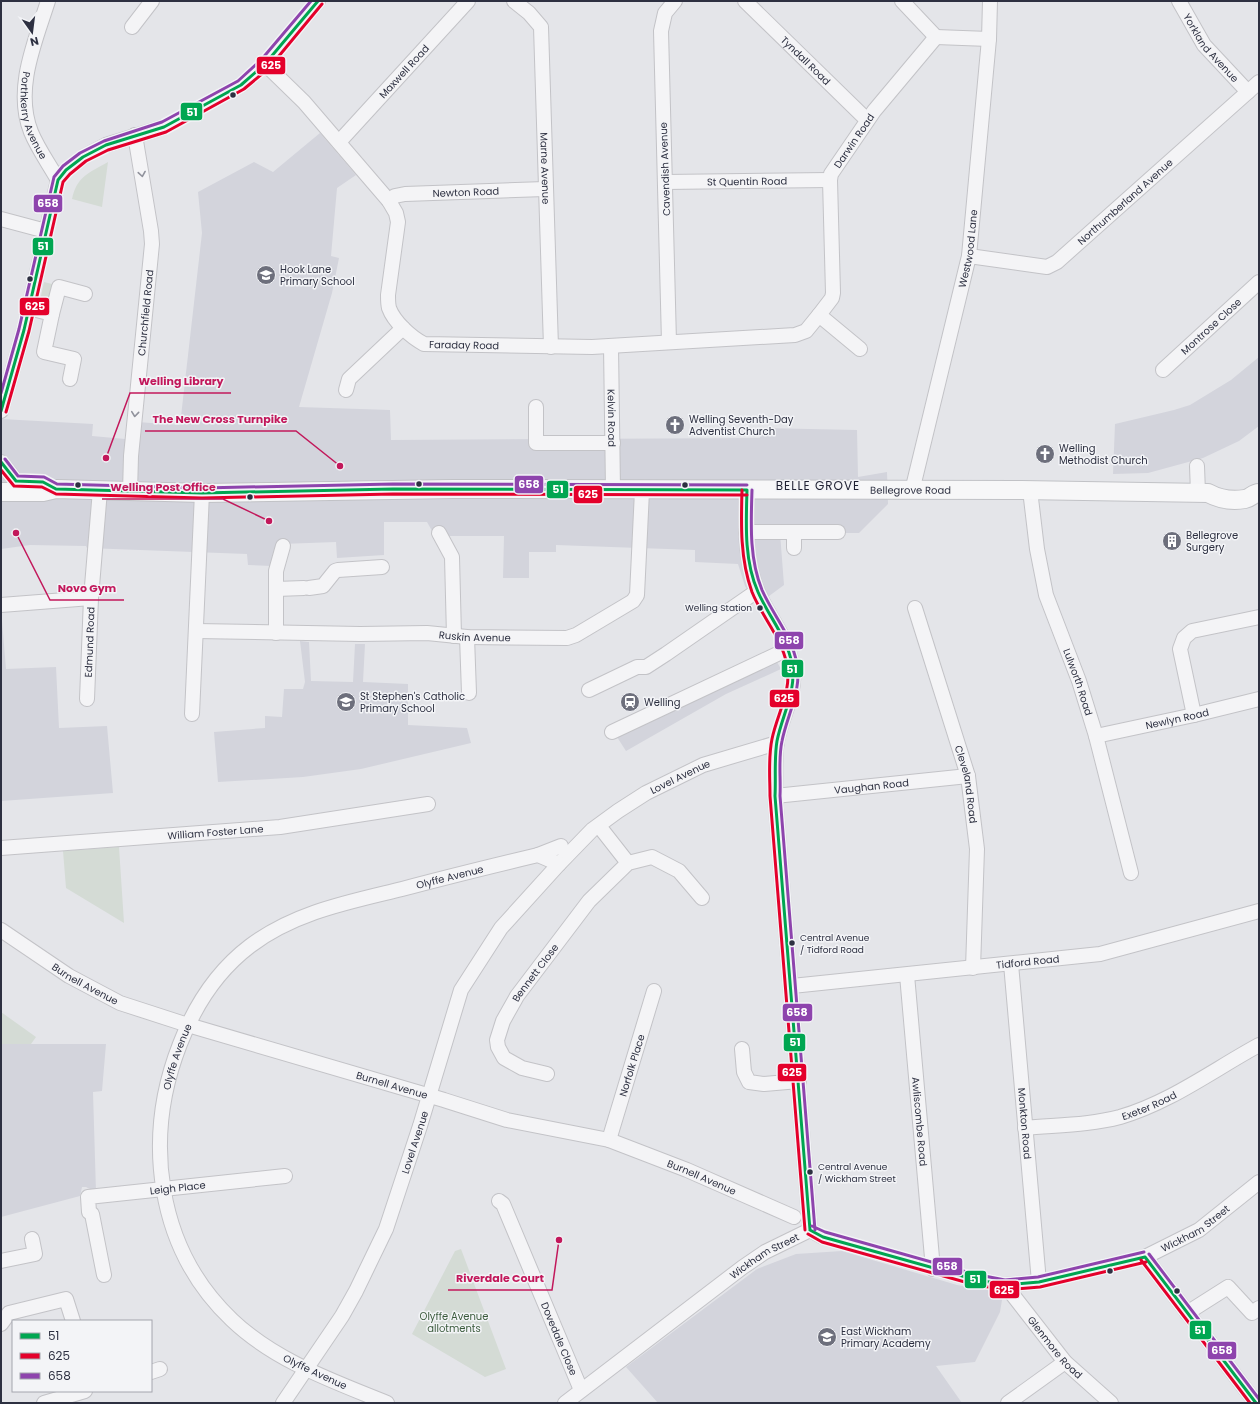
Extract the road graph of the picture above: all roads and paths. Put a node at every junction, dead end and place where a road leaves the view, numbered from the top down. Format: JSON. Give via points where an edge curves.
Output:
{"nodes":[{"id":1,"x":48,"y":1,"type":"edge"},
{"id":2,"x":152,"y":1,"type":"edge"},
{"id":3,"x":318,"y":1,"type":"edge"},
{"id":4,"x":468,"y":1,"type":"edge"},
{"id":5,"x":514,"y":1,"type":"edge"},
{"id":6,"x":675,"y":1,"type":"edge"},
{"id":7,"x":745,"y":1,"type":"edge"},
{"id":8,"x":902,"y":1,"type":"edge"},
{"id":9,"x":990,"y":1,"type":"edge"},
{"id":10,"x":1179,"y":1,"type":"edge"},
{"id":11,"x":132,"y":27,"type":"dead end"},
{"id":12,"x":936,"y":37,"type":"junction"},
{"id":13,"x":989,"y":39,"type":"junction"},
{"id":14,"x":265,"y":64,"type":"junction"},
{"id":15,"x":1259,"y":82,"type":"edge"},
{"id":16,"x":1248,"y":92,"type":"junction"},
{"id":17,"x":868,"y":120,"type":"junction"},
{"id":18,"x":135,"y":135,"type":"junction"},
{"id":19,"x":339,"y":142,"type":"junction"},
{"id":20,"x":58,"y":180,"type":"junction"},
{"id":21,"x":830,"y":180,"type":"junction"},
{"id":22,"x":665,"y":182,"type":"junction"},
{"id":23,"x":545,"y":189,"type":"junction"},
{"id":24,"x":389,"y":201,"type":"junction"},
{"id":25,"x":1,"y":219,"type":"edge"},
{"id":26,"x":46,"y":231,"type":"junction"},
{"id":27,"x":969,"y":256,"type":"junction"},
{"id":28,"x":1259,"y":282,"type":"edge"},
{"id":29,"x":85,"y":294,"type":"dead end"},
{"id":30,"x":29,"y":308,"type":"junction"},
{"id":31,"x":52,"y":314,"type":"junction"},
{"id":32,"x":819,"y":315,"type":"junction"},
{"id":33,"x":403,"y":328,"type":"junction"},
{"id":34,"x":669,"y":342,"type":"junction"},
{"id":35,"x":611,"y":346,"type":"junction"},
{"id":36,"x":551,"y":347,"type":"junction"},
{"id":37,"x":860,"y":349,"type":"dead end"},
{"id":38,"x":1163,"y":370,"type":"dead end"},
{"id":39,"x":70,"y":379,"type":"dead end"},
{"id":40,"x":346,"y":390,"type":"dead end"},
{"id":41,"x":536,"y":407,"type":"dead end"},
{"id":42,"x":1,"y":410,"type":"edge"},
{"id":43,"x":613,"y":443,"type":"junction"},
{"id":44,"x":1,"y":462,"type":"edge"},
{"id":45,"x":1197,"y":466,"type":"dead end"},
{"id":46,"x":7,"y":486,"type":"edge"},
{"id":47,"x":100,"y":490,"type":"junction"},
{"id":48,"x":613,"y":490,"type":"junction"},
{"id":49,"x":747,"y":490,"type":"junction"},
{"id":50,"x":1030,"y":490,"type":"junction"},
{"id":51,"x":642,"y":491,"type":"junction"},
{"id":52,"x":912,"y":491,"type":"junction"},
{"id":53,"x":130,"y":492,"type":"junction"},
{"id":54,"x":202,"y":493,"type":"junction"},
{"id":55,"x":1203,"y":493,"type":"junction"},
{"id":56,"x":1257,"y":493,"type":"edge"},
{"id":57,"x":746,"y":532,"type":"junction"},
{"id":58,"x":794,"y":532,"type":"junction"},
{"id":59,"x":838,"y":532,"type":"dead end"},
{"id":60,"x":439,"y":533,"type":"dead end"},
{"id":61,"x":283,"y":546,"type":"dead end"},
{"id":62,"x":794,"y":548,"type":"dead end"},
{"id":63,"x":382,"y":567,"type":"dead end"},
{"id":64,"x":276,"y":589,"type":"junction"},
{"id":65,"x":757,"y":591,"type":"junction"},
{"id":66,"x":91,"y":598,"type":"junction"},
{"id":67,"x":1,"y":605,"type":"edge"},
{"id":68,"x":915,"y":608,"type":"dead end"},
{"id":69,"x":1259,"y":617,"type":"edge"},
{"id":70,"x":196,"y":631,"type":"junction"},
{"id":71,"x":276,"y":633,"type":"junction"},
{"id":72,"x":461,"y":636,"type":"junction"},
{"id":73,"x":788,"y":649,"type":"junction"},
{"id":74,"x":589,"y":690,"type":"dead end"},
{"id":75,"x":469,"y":693,"type":"dead end"},
{"id":76,"x":87,"y":699,"type":"dead end"},
{"id":77,"x":1259,"y":699,"type":"edge"},
{"id":78,"x":192,"y":714,"type":"dead end"},
{"id":79,"x":1194,"y":716,"type":"junction"},
{"id":80,"x":612,"y":732,"type":"dead end"},
{"id":81,"x":1096,"y":736,"type":"junction"},
{"id":82,"x":777,"y":743,"type":"junction"},
{"id":83,"x":968,"y":776,"type":"junction"},
{"id":84,"x":775,"y":796,"type":"junction"},
{"id":85,"x":428,"y":804,"type":"dead end"},
{"id":86,"x":596,"y":828,"type":"junction"},
{"id":87,"x":1,"y":848,"type":"edge"},
{"id":88,"x":538,"y":855,"type":"junction"},
{"id":89,"x":628,"y":863,"type":"junction"},
{"id":90,"x":559,"y":864,"type":"junction"},
{"id":91,"x":1131,"y":873,"type":"dead end"},
{"id":92,"x":702,"y":898,"type":"dead end"},
{"id":93,"x":1259,"y":911,"type":"edge"},
{"id":94,"x":1,"y":930,"type":"edge"},
{"id":95,"x":1011,"y":964,"type":"junction"},
{"id":96,"x":973,"y":968,"type":"junction"},
{"id":97,"x":907,"y":975,"type":"junction"},
{"id":98,"x":792,"y":986,"type":"junction"},
{"id":99,"x":654,"y":991,"type":"dead end"},
{"id":100,"x":188,"y":1025,"type":"junction"},
{"id":101,"x":1259,"y":1046,"type":"edge"},
{"id":102,"x":742,"y":1049,"type":"dead end"},
{"id":103,"x":547,"y":1074,"type":"dead end"},
{"id":104,"x":799,"y":1081,"type":"junction"},
{"id":105,"x":430,"y":1095,"type":"junction"},
{"id":106,"x":1026,"y":1128,"type":"junction"},
{"id":107,"x":609,"y":1140,"type":"junction"},
{"id":108,"x":285,"y":1176,"type":"dead end"},
{"id":109,"x":1259,"y":1182,"type":"edge"},
{"id":110,"x":164,"y":1189,"type":"junction"},
{"id":111,"x":499,"y":1201,"type":"dead end"},
{"id":112,"x":794,"y":1217,"type":"dead end"},
{"id":113,"x":810,"y":1230,"type":"junction"},
{"id":114,"x":32,"y":1239,"type":"dead end"},
{"id":115,"x":1145,"y":1256,"type":"junction"},
{"id":116,"x":1,"y":1261,"type":"edge"},
{"id":117,"x":933,"y":1269,"type":"junction"},
{"id":118,"x":104,"y":1276,"type":"dead end"},
{"id":119,"x":1039,"y":1282,"type":"junction"},
{"id":120,"x":1005,"y":1285,"type":"junction"},
{"id":121,"x":1259,"y":1308,"type":"edge"},
{"id":122,"x":1187,"y":1313,"type":"junction"},
{"id":123,"x":5,"y":1318,"type":"edge"},
{"id":124,"x":73,"y":1320,"type":"edge"},
{"id":125,"x":1065,"y":1362,"type":"junction"},
{"id":126,"x":306,"y":1369,"type":"junction"},
{"id":127,"x":581,"y":1390,"type":"junction"},
{"id":128,"x":82,"y":1392,"type":"edge"},
{"id":129,"x":44,"y":1403,"type":"edge"},
{"id":130,"x":283,"y":1403,"type":"edge"},
{"id":131,"x":387,"y":1403,"type":"edge"},
{"id":132,"x":566,"y":1403,"type":"edge"},
{"id":133,"x":1008,"y":1403,"type":"edge"},
{"id":134,"x":1111,"y":1403,"type":"edge"},
{"id":135,"x":1256,"y":1403,"type":"edge"}],
"edges":[{"from":1,"to":20,"type":"street","name":"Porthkerry Avenue","via":[[24,90],[30,130]]},
{"from":2,"to":11,"type":"street"},
{"from":3,"to":14,"type":"street"},
{"from":4,"to":19,"type":"street","name":"Maxwell Road"},
{"from":5,"to":23,"type":"street","name":"Marne Avenue","via":[[541,27]]},
{"from":6,"to":22,"type":"street","name":"Cavendish Avenue","via":[[665,13],[661,32]]},
{"from":7,"to":17,"type":"street","name":"Tyndall Road"},
{"from":8,"to":12,"type":"street"},
{"from":9,"to":13,"type":"street","name":"Westwood Lane"},
{"from":10,"to":16,"type":"street","name":"Yorkland Avenue","via":[[1204,45]]},
{"from":12,"to":13,"type":"street"},
{"from":12,"to":17,"type":"street","name":"Darwin Road"},
{"from":13,"to":27,"type":"street","name":"Westwood Lane"},
{"from":14,"to":18,"type":"street","via":[[240,84],[206,105],[164,127]]},
{"from":14,"to":19,"type":"street","name":"Faraday Road","via":[[288,85]]},
{"from":15,"to":16,"type":"street","name":"Northumberland Avenue"},
{"from":16,"to":27,"type":"street","name":"Northumberland Avenue","via":[[1057,262],[1047,267]]},
{"from":17,"to":21,"type":"street","name":"Darwin Road","via":[[833,170]]},
{"from":18,"to":20,"type":"street","via":[[106,145],[83,157]]},
{"from":18,"to":53,"type":"street","name":"Churchfield Road","one_way":true,"via":[[152,244],[131,456]]},
{"from":19,"to":24,"type":"street","name":"Faraday Road"},
{"from":20,"to":26,"type":"street"},
{"from":21,"to":22,"type":"street","name":"St Quentin Road"},
{"from":21,"to":32,"type":"street","name":"Darwin Road","via":[[833,293]]},
{"from":22,"to":34,"type":"street","name":"Cavendish Avenue"},
{"from":23,"to":24,"type":"street","name":"Newton Road","via":[[405,194],[395,196]]},
{"from":23,"to":36,"type":"street","name":"Marne Avenue"},
{"from":24,"to":33,"type":"street","name":"Faraday Road","via":[[396,212],[398,222],[388,307]]},
{"from":25,"to":26,"type":"street"},
{"from":26,"to":30,"type":"street"},
{"from":27,"to":52,"type":"street","name":"Westwood Lane"},
{"from":28,"to":38,"type":"street","name":"Montrose Close"},
{"from":29,"to":31,"type":"street","via":[[59,287]]},
{"from":30,"to":31,"type":"street"},
{"from":30,"to":42,"type":"street"},
{"from":31,"to":39,"type":"street","via":[[44,352],[74,359]]},
{"from":32,"to":34,"type":"street","name":"Darwin Road","via":[[806,330],[796,335]]},
{"from":32,"to":37,"type":"street"},
{"from":33,"to":36,"type":"street","name":"Faraday Road","via":[[416,340],[432,346]]},
{"from":33,"to":40,"type":"street","via":[[349,379]]},
{"from":34,"to":35,"type":"street","name":"Darwin Road"},
{"from":35,"to":36,"type":"street","name":"Faraday Road"},
{"from":35,"to":43,"type":"street","name":"Kelvin Road"},
{"from":41,"to":43,"type":"street","via":[[536,443]]},
{"from":43,"to":48,"type":"street","name":"Kelvin Road"},
{"from":44,"to":46,"type":"street"},
{"from":45,"to":55,"type":"street"},
{"from":46,"to":47,"type":"main road","name":"Bellegrove Road","via":[[43,492],[56,488]]},
{"from":47,"to":53,"type":"main road","name":"Bellegrove Road"},
{"from":47,"to":66,"type":"street","name":"Edmund Road"},
{"from":48,"to":51,"type":"main road","name":"Bellegrove Road"},
{"from":48,"to":54,"type":"main road","name":"Bellegrove Road","via":[[393,489]]},
{"from":49,"to":51,"type":"main road","name":"Bellegrove Road"},
{"from":49,"to":52,"type":"main road","name":"Bellegrove Road"},
{"from":49,"to":57,"type":"street"},
{"from":50,"to":52,"type":"main road","name":"Bellegrove Road"},
{"from":50,"to":55,"type":"main road","name":"Bellegrove Road"},
{"from":50,"to":81,"type":"street","name":"Lulworth Road","via":[[1038,556],[1046,595],[1079,681]]},
{"from":51,"to":72,"type":"street","name":"Ruskin Avenue","via":[[639,590],[633,601],[568,638]]},
{"from":53,"to":54,"type":"main road","name":"Bellegrove Road"},
{"from":54,"to":70,"type":"street"},
{"from":55,"to":56,"type":"main road","name":"Bellegrove Road","via":[[1219,487],[1247,487]]},
{"from":57,"to":58,"type":"street"},
{"from":57,"to":65,"type":"street","via":[[748,559]]},
{"from":58,"to":59,"type":"street"},
{"from":58,"to":62,"type":"street"},
{"from":60,"to":72,"type":"street","via":[[452,557]]},
{"from":61,"to":64,"type":"street","via":[[278,560]]},
{"from":63,"to":64,"type":"street","via":[[338,570],[323,586]]},
{"from":64,"to":71,"type":"street"},
{"from":65,"to":73,"type":"street"},
{"from":65,"to":74,"type":"street","via":[[646,667],[637,668]]},
{"from":66,"to":67,"type":"street"},
{"from":66,"to":76,"type":"street","name":"Edmund Road"},
{"from":68,"to":83,"type":"street","name":"Cleveland Road"},
{"from":69,"to":79,"type":"street","via":[[1192,631],[1184,638],[1180,649]]},
{"from":70,"to":71,"type":"street","name":"Ruskin Avenue"},
{"from":70,"to":78,"type":"street"},
{"from":71,"to":72,"type":"street","name":"Ruskin Avenue","via":[[427,633]]},
{"from":72,"to":75,"type":"street"},
{"from":73,"to":80,"type":"street"},
{"from":73,"to":82,"type":"street","via":[[793,665],[793,686]]},
{"from":77,"to":79,"type":"street","name":"Newlyn Road"},
{"from":79,"to":81,"type":"street","name":"Newlyn Road"},
{"from":81,"to":91,"type":"street","name":"Lulworth Road"},
{"from":82,"to":84,"type":"street"},
{"from":82,"to":86,"type":"street","name":"Lovel Avenue","via":[[703,765],[676,776],[623,807]]},
{"from":83,"to":84,"type":"street","name":"Vaughan Road"},
{"from":83,"to":96,"type":"street","name":"Cleveland Road","via":[[977,849]]},
{"from":84,"to":98,"type":"street"},
{"from":85,"to":87,"type":"street","name":"William Foster Lane","via":[[280,827]]},
{"from":86,"to":88,"type":"street","name":"Lovel Avenue"},
{"from":86,"to":89,"type":"street"},
{"from":86,"to":90,"type":"street","name":"Lovel Avenue"},
{"from":88,"to":90,"type":"street"},
{"from":88,"to":100,"type":"street","name":"Olyffe Avenue","via":[[324,908],[284,926],[251,946],[224,970],[209,987]]},
{"from":89,"to":92,"type":"street","via":[[652,857],[679,871]]},
{"from":89,"to":103,"type":"street","name":"Bennett Close","via":[[589,901],[522,989],[503,1021],[497,1040],[504,1058],[522,1068]]},
{"from":90,"to":105,"type":"street","name":"Lovel Avenue","via":[[501,928],[461,990]]},
{"from":93,"to":95,"type":"street","name":"Tidford Road","via":[[1100,954]]},
{"from":94,"to":100,"type":"street","name":"Burnell Avenue","via":[[68,976],[120,1003]]},
{"from":95,"to":96,"type":"street","name":"Tidford Road"},
{"from":95,"to":106,"type":"street","name":"Monkton Road"},
{"from":96,"to":97,"type":"street","name":"Tidford Road"},
{"from":97,"to":98,"type":"street","name":"Tidford Road"},
{"from":97,"to":117,"type":"street","name":"Awliscombe Road"},
{"from":98,"to":104,"type":"street"},
{"from":99,"to":107,"type":"street","name":"Norfolk Place"},
{"from":100,"to":105,"type":"street","name":"Burnell Avenue"},
{"from":100,"to":110,"type":"street","name":"Olyffe Avenue","via":[[165,1091],[161,1117],[160,1152]]},
{"from":101,"to":106,"type":"street","name":"Exeter Road","via":[[1150,1106],[1119,1117],[1088,1123]]},
{"from":102,"to":104,"type":"street","via":[[744,1072],[749,1082],[764,1084]]},
{"from":104,"to":113,"type":"street"},
{"from":105,"to":107,"type":"street","name":"Burnell Avenue","via":[[507,1120]]},
{"from":105,"to":126,"type":"street","name":"Lovel Avenue","via":[[386,1229],[356,1291]]},
{"from":106,"to":119,"type":"street","name":"Monkton Road"},
{"from":107,"to":112,"type":"street","name":"Burnell Avenue","via":[[687,1170]]},
{"from":108,"to":110,"type":"street","name":"Leigh Place"},
{"from":109,"to":115,"type":"street","name":"Wickham Street","via":[[1199,1230]]},
{"from":110,"to":118,"type":"street","name":"Leigh Place","via":[[88,1197]]},
{"from":110,"to":126,"type":"street","name":"Olyffe Avenue","via":[[176,1234],[185,1254],[198,1279],[215,1301],[232,1320],[250,1334],[273,1351]]},
{"from":111,"to":127,"type":"street","name":"Dovedale Close","via":[[503,1204]]},
{"from":113,"to":117,"type":"street","name":"Wickham Street","via":[[823,1237]]},
{"from":113,"to":127,"type":"street","name":"Wickham Street","via":[[765,1252],[743,1267]]},
{"from":114,"to":116,"type":"street","via":[[35,1254]]},
{"from":115,"to":119,"type":"street","name":"Wickham Street"},
{"from":115,"to":122,"type":"street"},
{"from":117,"to":120,"type":"street","name":"Wickham Street"},
{"from":119,"to":120,"type":"street","name":"Wickham Street"},
{"from":120,"to":125,"type":"street","name":"Glenmore Road"},
{"from":121,"to":122,"type":"street","via":[[1252,1313],[1228,1287]]},
{"from":122,"to":135,"type":"street"},
{"from":123,"to":124,"type":"street","via":[[66,1299]]},
{"from":125,"to":133,"type":"street"},
{"from":125,"to":134,"type":"street","name":"Glenmore Road"},
{"from":126,"to":130,"type":"street","name":"Lovel Avenue"},
{"from":126,"to":131,"type":"street","name":"Olyffe Avenue"},
{"from":127,"to":132,"type":"street","name":"Wickham Street"},
{"from":128,"to":129,"type":"street"}]}
